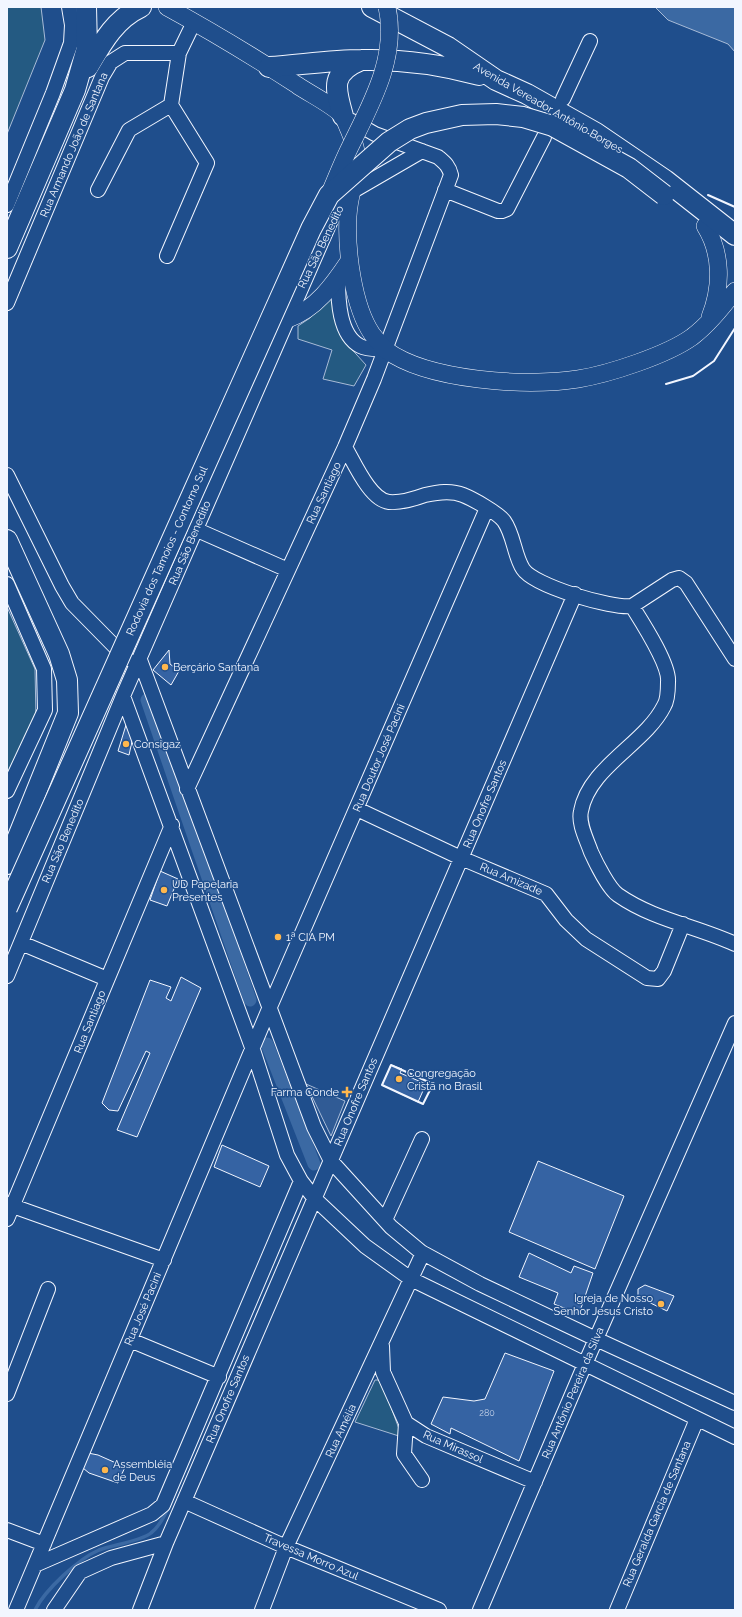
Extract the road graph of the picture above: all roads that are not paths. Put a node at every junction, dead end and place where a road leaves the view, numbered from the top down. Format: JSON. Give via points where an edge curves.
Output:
{"nodes":[{"id":1,"x":69,"y":7,"type":"edge"},
{"id":2,"x":86,"y":7,"type":"edge"},
{"id":3,"x":141,"y":7,"type":"edge"},
{"id":4,"x":372,"y":7,"type":"edge"},
{"id":5,"x":387,"y":7,"type":"edge"},
{"id":6,"x":170,"y":8,"type":"edge"},
{"id":7,"x":194,"y":22,"type":"junction"},
{"id":8,"x":590,"y":41,"type":"dead end"},
{"id":9,"x":179,"y":53,"type":"junction"},
{"id":10,"x":361,"y":60,"type":"junction"},
{"id":11,"x":270,"y":67,"type":"junction"},
{"id":12,"x":496,"y":80,"type":"junction"},
{"id":13,"x":75,"y":90,"type":"junction"},
{"id":14,"x":563,"y":99,"type":"dead end"},
{"id":15,"x":171,"y":105,"type":"junction"},
{"id":16,"x":343,"y":116,"type":"junction"},
{"id":17,"x":544,"y":137,"type":"dead end"},
{"id":18,"x":422,"y":151,"type":"junction"},
{"id":19,"x":98,"y":190,"type":"dead end"},
{"id":20,"x":445,"y":190,"type":"junction"},
{"id":21,"x":353,"y":191,"type":"junction"},
{"id":22,"x":329,"y":195,"type":"junction"},
{"id":23,"x":7,"y":205,"type":"edge"},
{"id":24,"x":705,"y":226,"type":"junction"},
{"id":25,"x":735,"y":235,"type":"edge"},
{"id":26,"x":7,"y":248,"type":"edge"},
{"id":27,"x":735,"y":250,"type":"edge"},
{"id":28,"x":166,"y":256,"type":"dead end"},
{"id":29,"x":349,"y":261,"type":"junction"},
{"id":30,"x":338,"y":279,"type":"junction"},
{"id":31,"x":735,"y":291,"type":"edge"},
{"id":32,"x":7,"y":303,"type":"edge"},
{"id":33,"x":288,"y":318,"type":"junction"},
{"id":34,"x":703,"y":327,"type":"junction"},
{"id":35,"x":385,"y":350,"type":"junction"},
{"id":36,"x":345,"y":447,"type":"junction"},
{"id":37,"x":7,"y":475,"type":"edge"},
{"id":38,"x":487,"y":508,"type":"junction"},
{"id":39,"x":195,"y":529,"type":"junction"},
{"id":40,"x":7,"y":540,"type":"edge"},
{"id":41,"x":288,"y":570,"type":"junction"},
{"id":42,"x":7,"y":584,"type":"edge"},
{"id":43,"x":575,"y":594,"type":"junction"},
{"id":44,"x":632,"y":606,"type":"junction"},
{"id":45,"x":735,"y":659,"type":"edge"},
{"id":46,"x":138,"y":664,"type":"junction"},
{"id":47,"x":123,"y":696,"type":"junction"},
{"id":48,"x":187,"y":789,"type":"junction"},
{"id":49,"x":7,"y":791,"type":"edge"},
{"id":50,"x":356,"y":810,"type":"junction"},
{"id":51,"x":172,"y":825,"type":"junction"},
{"id":52,"x":461,"y":858,"type":"junction"},
{"id":53,"x":7,"y":864,"type":"edge"},
{"id":54,"x":7,"y":908,"type":"edge"},
{"id":55,"x":683,"y":924,"type":"junction"},
{"id":56,"x":21,"y":943,"type":"junction"},
{"id":57,"x":735,"y":944,"type":"edge"},
{"id":58,"x":7,"y":976,"type":"edge"},
{"id":59,"x":107,"y":979,"type":"junction"},
{"id":60,"x":270,"y":1009,"type":"junction"},
{"id":61,"x":735,"y":1023,"type":"edge"},
{"id":62,"x":253,"y":1050,"type":"junction"},
{"id":63,"x":422,"y":1139,"type":"dead end"},
{"id":64,"x":331,"y":1161,"type":"junction"},
{"id":65,"x":301,"y":1181,"type":"junction"},
{"id":66,"x":315,"y":1199,"type":"junction"},
{"id":67,"x":9,"y":1210,"type":"edge"},
{"id":68,"x":385,"y":1220,"type":"junction"},
{"id":69,"x":423,"y":1253,"type":"junction"},
{"id":70,"x":164,"y":1260,"type":"junction"},
{"id":71,"x":411,"y":1279,"type":"junction"},
{"id":72,"x":48,"y":1289,"type":"dead end"},
{"id":73,"x":596,"y":1339,"type":"junction"},
{"id":74,"x":130,"y":1340,"type":"junction"},
{"id":75,"x":382,"y":1345,"type":"junction"},
{"id":76,"x":585,"y":1364,"type":"junction"},
{"id":77,"x":219,"y":1377,"type":"junction"},
{"id":78,"x":7,"y":1394,"type":"edge"},
{"id":79,"x":735,"y":1403,"type":"edge"},
{"id":80,"x":698,"y":1419,"type":"junction"},
{"id":81,"x":406,"y":1423,"type":"junction"},
{"id":82,"x":735,"y":1437,"type":"edge"},
{"id":83,"x":422,"y":1480,"type":"dead end"},
{"id":84,"x":535,"y":1482,"type":"junction"},
{"id":85,"x":184,"y":1501,"type":"junction"},
{"id":86,"x":7,"y":1530,"type":"edge"},
{"id":87,"x":166,"y":1543,"type":"junction"},
{"id":88,"x":44,"y":1544,"type":"junction"},
{"id":89,"x":286,"y":1547,"type":"junction"},
{"id":90,"x":35,"y":1565,"type":"junction"},
{"id":91,"x":16,"y":1610,"type":"edge"},
{"id":92,"x":54,"y":1610,"type":"edge"},
{"id":93,"x":140,"y":1610,"type":"edge"},
{"id":94,"x":262,"y":1610,"type":"edge"},
{"id":95,"x":439,"y":1610,"type":"edge"},
{"id":96,"x":480,"y":1610,"type":"edge"},
{"id":97,"x":617,"y":1610,"type":"edge"}],
"edges":[{"from":1,"to":23,"type":"street","via":[[71,43]]},
{"from":2,"to":13,"type":"highway","via":[[87,48]]},
{"from":3,"to":13,"type":"highway","via":[[125,15],[104,38]]},
{"from":4,"to":12,"type":"highway","name":"Avenida Vereador Antônio Borges","via":[[448,47]]},
{"from":5,"to":22,"type":"main road","name":"Rodovia dos Tamoios - Contorno Sul","bridge":true,"via":[[390,38],[385,65],[376,91]]},
{"from":6,"to":7,"type":"main road"},
{"from":7,"to":9,"type":"street"},
{"from":7,"to":11,"type":"main road"},
{"from":8,"to":14,"type":"street"},
{"from":9,"to":15,"type":"street"},
{"from":9,"to":32,"type":"street","name":"Rua Armando João de Santana","via":[[125,53],[111,62],[102,77]]},
{"from":10,"to":11,"type":"highway"},
{"from":10,"to":12,"type":"highway","via":[[418,62],[454,68]]},
{"from":10,"to":16,"type":"highway","via":[[351,64],[340,74],[336,84]]},
{"from":11,"to":16,"type":"main road"},
{"from":12,"to":25,"type":"highway","name":"Avenida Vereador Antônio Borges","via":[[527,94],[596,133],[665,180]]},
{"from":13,"to":26,"type":"highway"},
{"from":15,"to":19,"type":"street","via":[[129,130]]},
{"from":15,"to":28,"type":"street","via":[[207,163]]},
{"from":16,"to":18,"type":"street","via":[[376,134]]},
{"from":16,"to":21,"type":"main road","via":[[354,141],[358,159]]},
{"from":17,"to":20,"type":"street","via":[[510,204],[502,211]]},
{"from":18,"to":20,"type":"street","name":"Rua Santiago","via":[[438,157],[450,168],[451,175]]},
{"from":18,"to":21,"type":"street","name":"Rua São Benedito"},
{"from":20,"to":35,"type":"street","name":"Rua Santiago"},
{"from":21,"to":29,"type":"main road","via":[[348,217]]},
{"from":21,"to":33,"type":"street","name":"Rua São Benedito","via":[[335,211]]},
{"from":22,"to":24,"type":"highway","name":"Rodovia dos Tamoios - Contorno Sul","bridge":true,"via":[[375,153],[410,129],[449,118],[496,114],[523,117],[553,126],[629,168]]},
{"from":22,"to":54,"type":"highway","name":"Rodovia dos Tamoios - Contorno Sul","bridge":true,"via":[[308,236]]},
{"from":24,"to":27,"type":"highway","name":"Rodovia dos Tamoios - Contorno Sul"},
{"from":24,"to":34,"type":"main road","via":[[713,239],[719,274],[714,306]]},
{"from":29,"to":30,"type":"main road"},
{"from":29,"to":35,"type":"main road","via":[[364,320]]},
{"from":30,"to":33,"type":"main road","via":[[312,307],[302,314]]},
{"from":30,"to":35,"type":"street","via":[[347,333],[361,346]]},
{"from":31,"to":34,"type":"main road"},
{"from":33,"to":39,"type":"street","name":"Rua São Benedito"},
{"from":34,"to":35,"type":"main road","via":[[668,350],[611,372],[554,382],[513,382],[436,372]]},
{"from":35,"to":36,"type":"street","name":"Rua Santiago"},
{"from":36,"to":38,"type":"street","via":[[369,488],[388,502],[449,492],[463,495]]},
{"from":36,"to":41,"type":"street","name":"Rua Santiago"},
{"from":37,"to":46,"type":"street","via":[[72,603]]},
{"from":38,"to":43,"type":"street","via":[[504,521],[523,570],[539,582]]},
{"from":38,"to":50,"type":"street","name":"Rua Doutor José Pacini"},
{"from":39,"to":41,"type":"street"},
{"from":39,"to":46,"type":"street","name":"Rua São Benedito"},
{"from":40,"to":53,"type":"highway","via":[[59,654],[67,680],[68,713]]},
{"from":41,"to":48,"type":"street","name":"Rua Santiago"},
{"from":42,"to":49,"type":"street","via":[[44,669],[45,710]]},
{"from":43,"to":44,"type":"street","via":[[600,603]]},
{"from":43,"to":52,"type":"street","name":"Rua Onofre Santos"},
{"from":44,"to":45,"type":"street","via":[[679,578],[686,583]]},
{"from":44,"to":55,"type":"street","via":[[652,638],[669,680],[665,705],[654,722],[598,778],[587,794],[580,812],[584,833],[596,862],[616,894],[645,912]]},
{"from":46,"to":47,"type":"street","name":"Rua São Benedito"},
{"from":46,"to":48,"type":"street"},
{"from":47,"to":51,"type":"street"},
{"from":47,"to":56,"type":"street","name":"Rua São Benedito"},
{"from":48,"to":60,"type":"street"},
{"from":50,"to":52,"type":"street","name":"Rua Amizade"},
{"from":50,"to":60,"type":"street","name":"Rua Doutor José Pacini"},
{"from":51,"to":59,"type":"street","name":"Rua Santiago"},
{"from":51,"to":62,"type":"street"},
{"from":52,"to":55,"type":"street","name":"Rua Amizade","via":[[546,894],[566,920],[586,939],[646,978],[658,979],[664,971]]},
{"from":52,"to":64,"type":"street","name":"Rua Onofre Santos"},
{"from":55,"to":57,"type":"street"},
{"from":56,"to":58,"type":"street","name":"Rua São Benedito"},
{"from":56,"to":59,"type":"street"},
{"from":59,"to":67,"type":"street","name":"Rua Santiago"},
{"from":60,"to":62,"type":"street","name":"Rua José Pacini"},
{"from":60,"to":64,"type":"street","via":[[314,1127]]},
{"from":61,"to":73,"type":"street","name":"Rua Antônio Pereira da Silva"},
{"from":62,"to":65,"type":"street","via":[[287,1155]]},
{"from":62,"to":70,"type":"street","name":"Rua José Pacini"},
{"from":63,"to":68,"type":"street"},
{"from":64,"to":66,"type":"street","name":"Rua Onofre Santos"},
{"from":64,"to":68,"type":"street"},
{"from":65,"to":66,"type":"street"},
{"from":65,"to":77,"type":"street","name":"Rua Onofre Santos"},
{"from":66,"to":71,"type":"street","via":[[366,1246]]},
{"from":66,"to":85,"type":"street","name":"Rua Onofre Santos"},
{"from":67,"to":70,"type":"street"},
{"from":68,"to":69,"type":"street"},
{"from":69,"to":71,"type":"street","name":"Rua Amélia"},
{"from":69,"to":73,"type":"street","via":[[480,1284]]},
{"from":70,"to":74,"type":"street","name":"Rua José Pacini"},
{"from":71,"to":75,"type":"street","name":"Rua Amélia"},
{"from":71,"to":76,"type":"street"},
{"from":72,"to":78,"type":"street"},
{"from":73,"to":76,"type":"street","name":"Rua Antônio Pereira da Silva"},
{"from":73,"to":79,"type":"street"},
{"from":74,"to":77,"type":"street"},
{"from":74,"to":88,"type":"street","name":"Rua José Pacini"},
{"from":75,"to":81,"type":"street","via":[[383,1372]]},
{"from":75,"to":89,"type":"street","name":"Rua Amélia"},
{"from":76,"to":80,"type":"street"},
{"from":76,"to":84,"type":"street","name":"Rua Antônio Pereira da Silva"},
{"from":77,"to":90,"type":"street","name":"Rua Onofre Santos","via":[[163,1505],[152,1514]]},
{"from":80,"to":82,"type":"street"},
{"from":80,"to":97,"type":"street","name":"Rua Geralda Garcia de Santana"},
{"from":81,"to":83,"type":"street","via":[[404,1454]]},
{"from":81,"to":84,"type":"street","name":"Rua Mirassol","via":[[426,1436]]},
{"from":84,"to":96,"type":"street","name":"Rua Antônio Pereira da Silva"},
{"from":85,"to":87,"type":"street","name":"Rua Onofre Santos"},
{"from":85,"to":89,"type":"street","name":"Travessa Morro Azul"},
{"from":86,"to":88,"type":"street"},
{"from":87,"to":92,"type":"street","via":[[111,1558],[80,1572]]},
{"from":87,"to":93,"type":"street","name":"Rua Onofre Santos"},
{"from":88,"to":90,"type":"street","name":"Rua José Pacini"},
{"from":89,"to":94,"type":"street","name":"Rua Amélia"},
{"from":89,"to":95,"type":"street","name":"Travessa Morro Azul"},
{"from":90,"to":91,"type":"street","name":"Rua José Pacini"}]}
